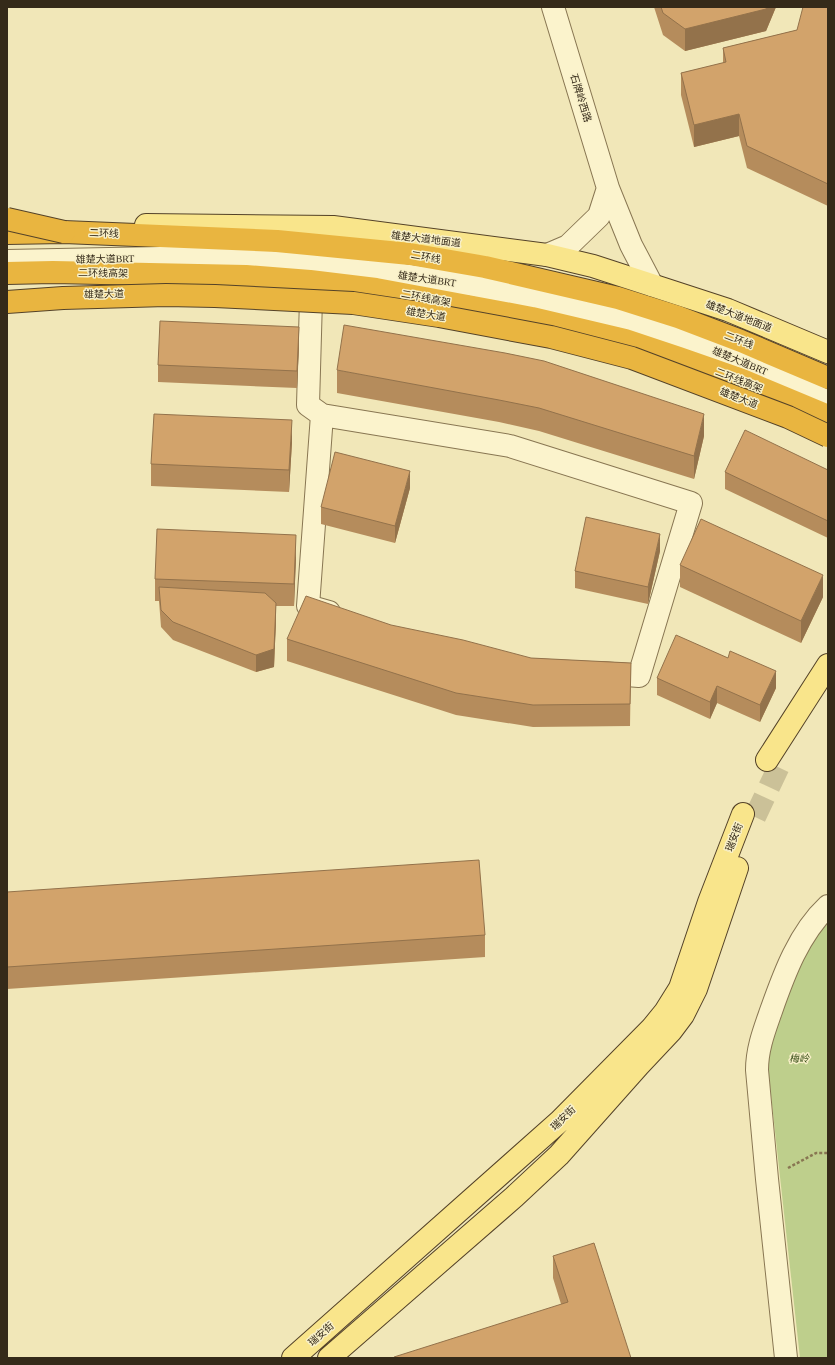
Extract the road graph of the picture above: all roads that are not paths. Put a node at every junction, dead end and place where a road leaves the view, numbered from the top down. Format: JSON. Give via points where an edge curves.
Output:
{"nodes":[{"id":1,"x":553,"y":7,"type":"edge"},
{"id":2,"x":608,"y":188,"type":"junction"},
{"id":3,"x":7,"y":220,"type":"edge"},
{"id":4,"x":7,"y":226,"type":"edge"},
{"id":5,"x":64,"y":232,"type":"junction"},
{"id":6,"x":7,"y":233,"type":"edge"},
{"id":7,"x":547,"y":255,"type":"junction"},
{"id":8,"x":7,"y":261,"type":"edge"},
{"id":9,"x":7,"y":273,"type":"edge"},
{"id":10,"x":652,"y":285,"type":"junction"},
{"id":11,"x":7,"y":296,"type":"edge"},
{"id":12,"x":311,"y":299,"type":"junction"},
{"id":13,"x":7,"y":302,"type":"edge"},
{"id":14,"x":828,"y":352,"type":"edge"},
{"id":15,"x":828,"y":378,"type":"edge"},
{"id":16,"x":828,"y":402,"type":"edge"},
{"id":17,"x":322,"y":415,"type":"junction"},
{"id":18,"x":828,"y":416,"type":"edge"},
{"id":19,"x":828,"y":435,"type":"edge"},
{"id":20,"x":345,"y":618,"type":"edge"},
{"id":21,"x":828,"y":665,"type":"edge"},
{"id":22,"x":584,"y":672,"type":"edge"},
{"id":23,"x":828,"y":692,"type":"edge"},
{"id":24,"x":828,"y":906,"type":"edge"},
{"id":25,"x":293,"y":1358,"type":"edge"},
{"id":26,"x":329,"y":1358,"type":"edge"},
{"id":27,"x":786,"y":1358,"type":"edge"}],
"edges":[{"from":1,"to":2,"type":"street","name":"石牌岭西路"},
{"from":2,"to":7,"type":"street","via":[[599,216],[568,246]]},
{"from":2,"to":10,"type":"street","name":"石牌岭西路","via":[[631,246]]},
{"from":3,"to":5,"type":"highway","bridge":true},
{"from":4,"to":7,"type":"main road","name":"雄楚大道地面道","via":[[333,227]]},
{"from":5,"to":6,"type":"highway","name":"二环线","bridge":true},
{"from":5,"to":15,"type":"highway","name":"二环线","via":[[277,241],[410,254],[485,267],[618,298],[678,317]]},
{"from":7,"to":10,"type":"main road","name":"雄楚大道地面道","via":[[593,266]]},
{"from":8,"to":16,"type":"street","name":"雄楚大道BRT","via":[[211,257],[369,270],[472,285],[626,320],[679,336],[763,369]]},
{"from":9,"to":18,"type":"highway","name":"二环线高架","via":[[246,276],[376,289],[532,318],[625,340],[742,380]]},
{"from":10,"to":14,"type":"main road","name":"雄楚大道地面道","via":[[728,310]]},
{"from":11,"to":12,"type":"main road","name":"雄楚大道","via":[[129,293]]},
{"from":12,"to":17,"type":"street","via":[[308,406]]},
{"from":12,"to":19,"type":"main road","name":"雄楚大道","via":[[381,307],[545,338],[686,379]]},
{"from":13,"to":19,"type":"highway","bridge":true,"via":[[63,298],[215,296],[353,303],[439,316],[551,337],[632,358],[788,417]]},
{"from":17,"to":20,"type":"street","via":[[308,606]]},
{"from":17,"to":22,"type":"street","via":[[510,446],[692,503],[639,676]]},
{"from":21,"to":23,"type":"main road","via":[[774,762]]},
{"from":24,"to":27,"type":"street","via":[[800,943],[785,972],[757,1057]]},
{"from":25,"to":26,"type":"main road","name":"瑞安街","via":[[560,1121],[652,1028],[680,988],[709,902],[749,815],[696,989],[683,1015],[671,1031],[559,1155],[514,1198]]}]}
